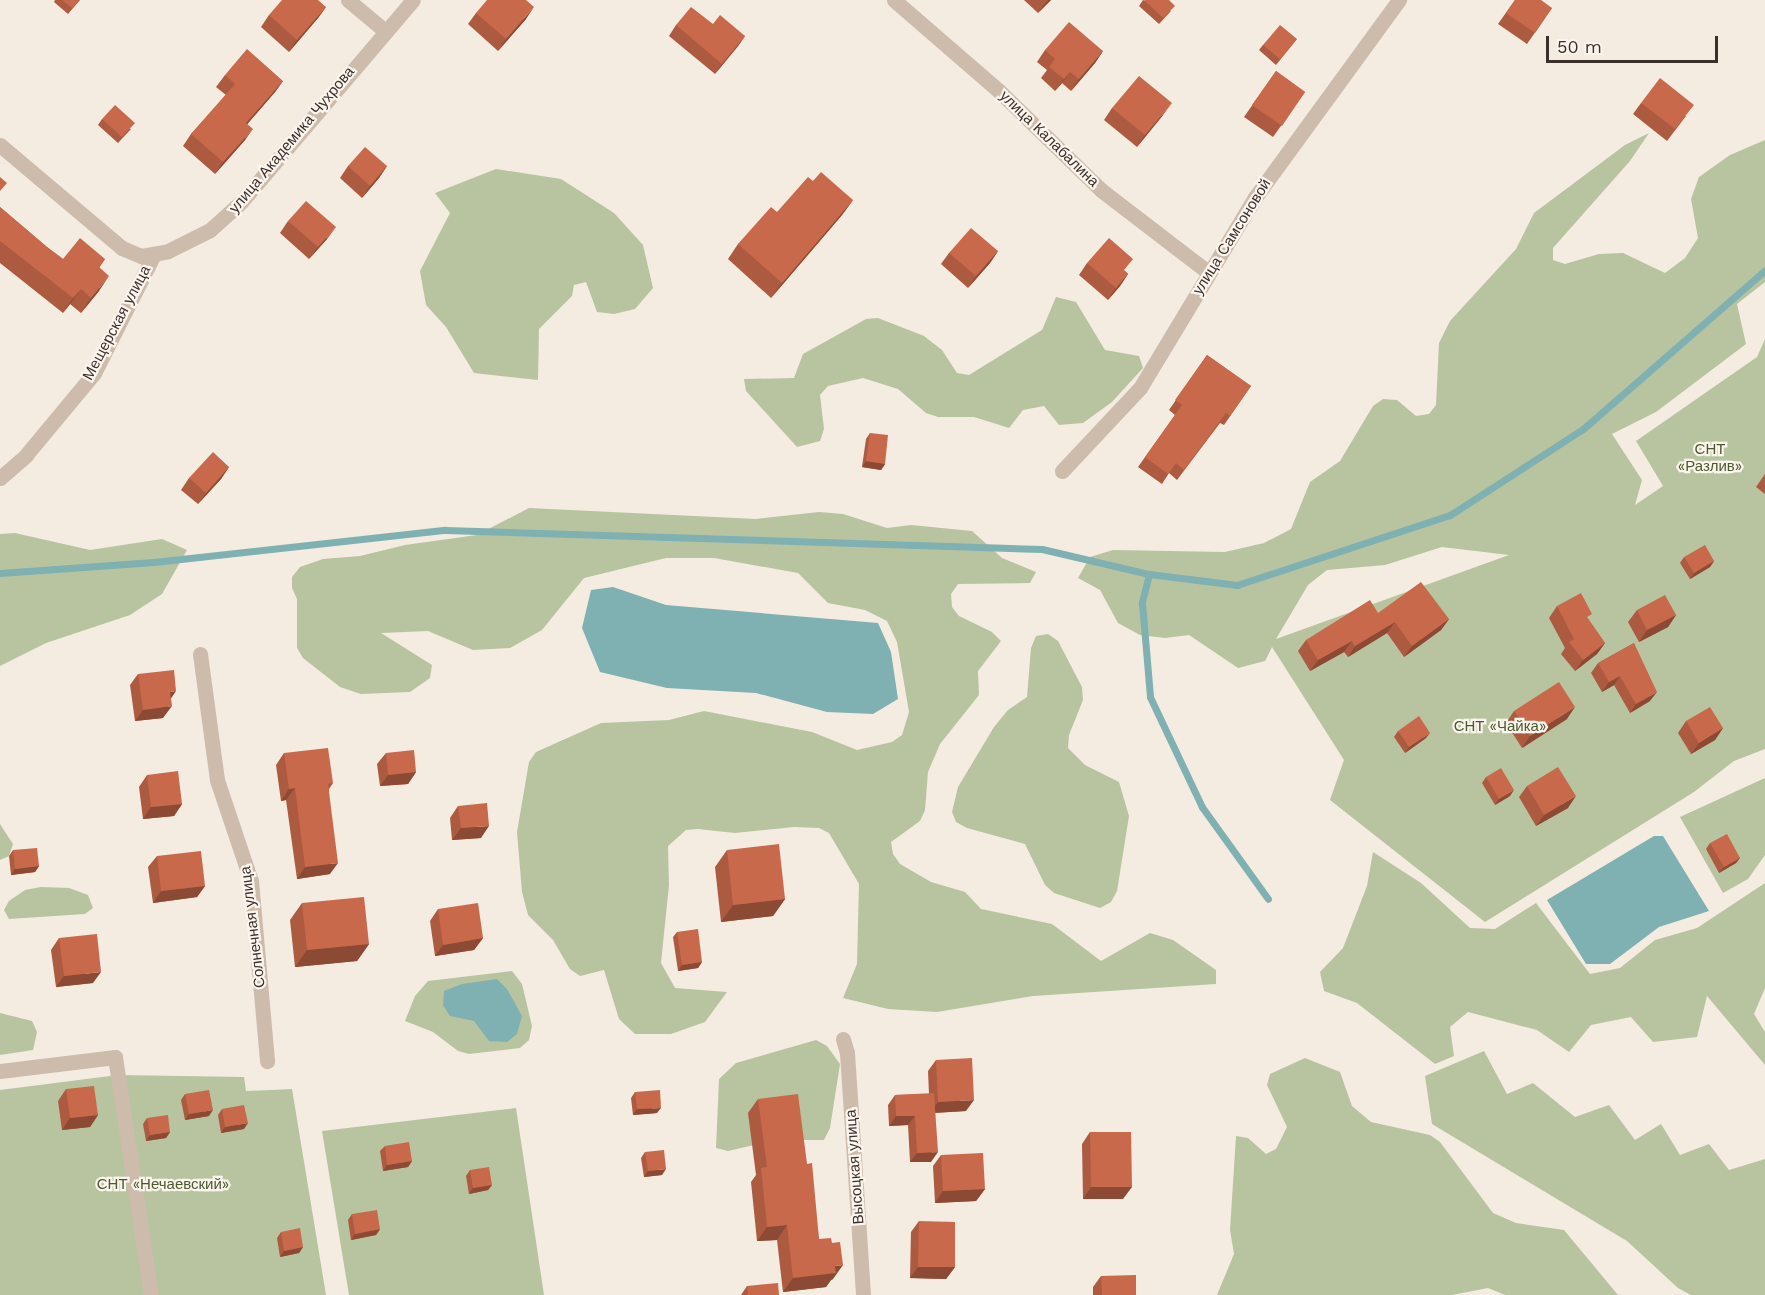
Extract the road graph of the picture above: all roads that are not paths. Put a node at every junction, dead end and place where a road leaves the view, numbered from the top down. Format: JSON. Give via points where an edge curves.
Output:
{"nodes":[{"id":1,"x":348,"y":0,"type":"edge"},
{"id":2,"x":412,"y":0,"type":"edge"},
{"id":3,"x":894,"y":0,"type":"edge"},
{"id":4,"x":1394,"y":2,"type":"edge"},
{"id":5,"x":385,"y":31,"type":"junction"},
{"id":6,"x":0,"y":145,"type":"edge"},
{"id":7,"x":153,"y":256,"type":"junction"},
{"id":8,"x":1209,"y":273,"type":"junction"},
{"id":9,"x":1062,"y":471,"type":"dead end"},
{"id":10,"x":0,"y":478,"type":"edge"},
{"id":11,"x":200,"y":654,"type":"dead end"},
{"id":12,"x":843,"y":1039,"type":"dead end"},
{"id":13,"x":267,"y":1061,"type":"dead end"},
{"id":14,"x":0,"y":1071,"type":"edge"},
{"id":15,"x":151,"y":1295,"type":"edge"},
{"id":16,"x":863,"y":1295,"type":"edge"}],
"edges":[{"from":1,"to":5,"type":"street"},
{"from":2,"to":5,"type":"street","name":"улица Академика Чухрова"},
{"from":3,"to":8,"type":"street","name":"улица Калабалина","via":[[999,91],[1101,190]]},
{"from":4,"to":8,"type":"street","name":"улица Самсоновой","via":[[1256,196]]},
{"from":5,"to":7,"type":"street","name":"улица Академика Чухрова","via":[[226,218],[187,243]]},
{"from":6,"to":7,"type":"street","name":"Мещерская улица","via":[[112,241],[134,254]]},
{"from":7,"to":10,"type":"street","name":"Мещерская улица","via":[[94,374],[27,455]]},
{"from":8,"to":9,"type":"street","name":"улица Самсоновой","via":[[1140,388]]},
{"from":11,"to":13,"type":"street","name":"Солнечная улица","via":[[218,780],[251,881]]},
{"from":12,"to":16,"type":"street","name":"Высоцкая улица"},
{"from":14,"to":15,"type":"street","via":[[115,1057]]}]}
